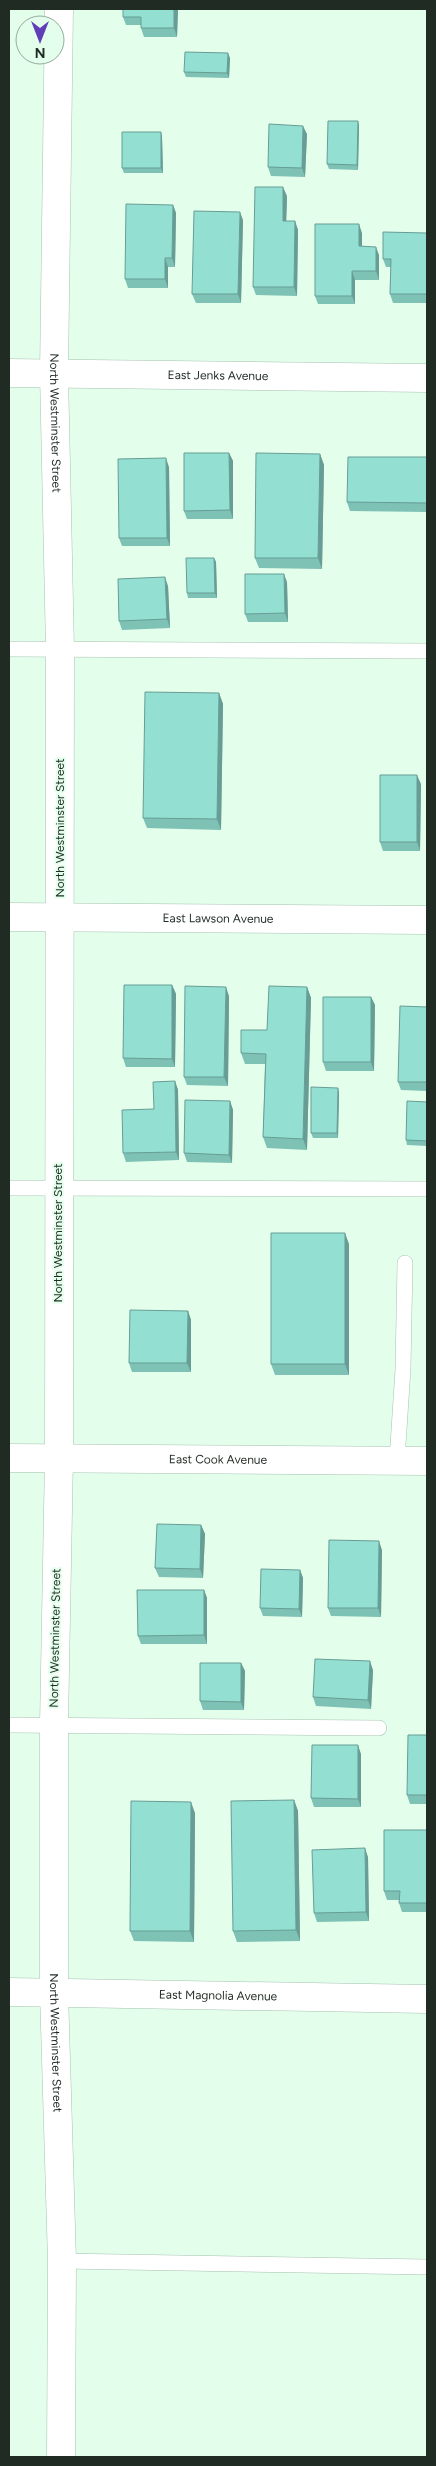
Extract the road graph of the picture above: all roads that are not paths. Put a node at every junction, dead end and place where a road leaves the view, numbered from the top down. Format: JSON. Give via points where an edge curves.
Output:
{"nodes":[{"id":1,"x":59,"y":9,"type":"edge"},
{"id":2,"x":9,"y":373,"type":"edge"},
{"id":3,"x":54,"y":373,"type":"junction"},
{"id":4,"x":427,"y":378,"type":"edge"},
{"id":5,"x":9,"y":649,"type":"edge"},
{"id":6,"x":60,"y":649,"type":"junction"},
{"id":7,"x":427,"y":651,"type":"edge"},
{"id":8,"x":60,"y":916,"type":"junction"},
{"id":9,"x":9,"y":917,"type":"edge"},
{"id":10,"x":427,"y":920,"type":"edge"},
{"id":11,"x":57,"y":1187,"type":"junction"},
{"id":12,"x":9,"y":1188,"type":"edge"},
{"id":13,"x":427,"y":1189,"type":"edge"},
{"id":14,"x":405,"y":1263,"type":"dead end"},
{"id":15,"x":9,"y":1458,"type":"edge"},
{"id":16,"x":59,"y":1458,"type":"junction"},
{"id":17,"x":397,"y":1460,"type":"junction"},
{"id":18,"x":427,"y":1461,"type":"edge"},
{"id":19,"x":9,"y":1725,"type":"edge"},
{"id":20,"x":54,"y":1725,"type":"junction"},
{"id":21,"x":379,"y":1728,"type":"dead end"},
{"id":22,"x":9,"y":1992,"type":"edge"},
{"id":23,"x":54,"y":1992,"type":"junction"},
{"id":24,"x":427,"y":2000,"type":"edge"},
{"id":25,"x":62,"y":2261,"type":"junction"},
{"id":26,"x":427,"y":2267,"type":"edge"},
{"id":27,"x":61,"y":2457,"type":"edge"}],
"edges":[{"from":1,"to":3,"type":"street","name":"North Westminster Street"},
{"from":2,"to":3,"type":"street","name":"East Jenks Avenue"},
{"from":3,"to":4,"type":"street","name":"East Jenks Avenue"},
{"from":3,"to":6,"type":"street","name":"North Westminster Street"},
{"from":5,"to":6,"type":"lane"},
{"from":6,"to":7,"type":"lane"},
{"from":6,"to":8,"type":"street","name":"North Westminster Street"},
{"from":8,"to":9,"type":"street","name":"East Lawson Avenue"},
{"from":8,"to":10,"type":"street","name":"East Lawson Avenue"},
{"from":8,"to":11,"type":"street","name":"North Westminster Street"},
{"from":11,"to":12,"type":"lane"},
{"from":11,"to":13,"type":"lane"},
{"from":11,"to":16,"type":"street","name":"North Westminster Street"},
{"from":14,"to":17,"type":"lane"},
{"from":15,"to":16,"type":"street","name":"East Cook Avenue"},
{"from":16,"to":17,"type":"street","name":"East Cook Avenue"},
{"from":16,"to":20,"type":"street","name":"North Westminster Street"},
{"from":17,"to":18,"type":"street","name":"East Cook Avenue"},
{"from":19,"to":20,"type":"lane"},
{"from":20,"to":21,"type":"lane"},
{"from":20,"to":23,"type":"street","name":"North Westminster Street"},
{"from":22,"to":23,"type":"street","name":"East Magnolia Avenue"},
{"from":23,"to":24,"type":"street","name":"East Magnolia Avenue"},
{"from":23,"to":25,"type":"street","name":"North Westminster Street"},
{"from":25,"to":26,"type":"lane"},
{"from":25,"to":27,"type":"street","name":"North Westminster Street"}]}
